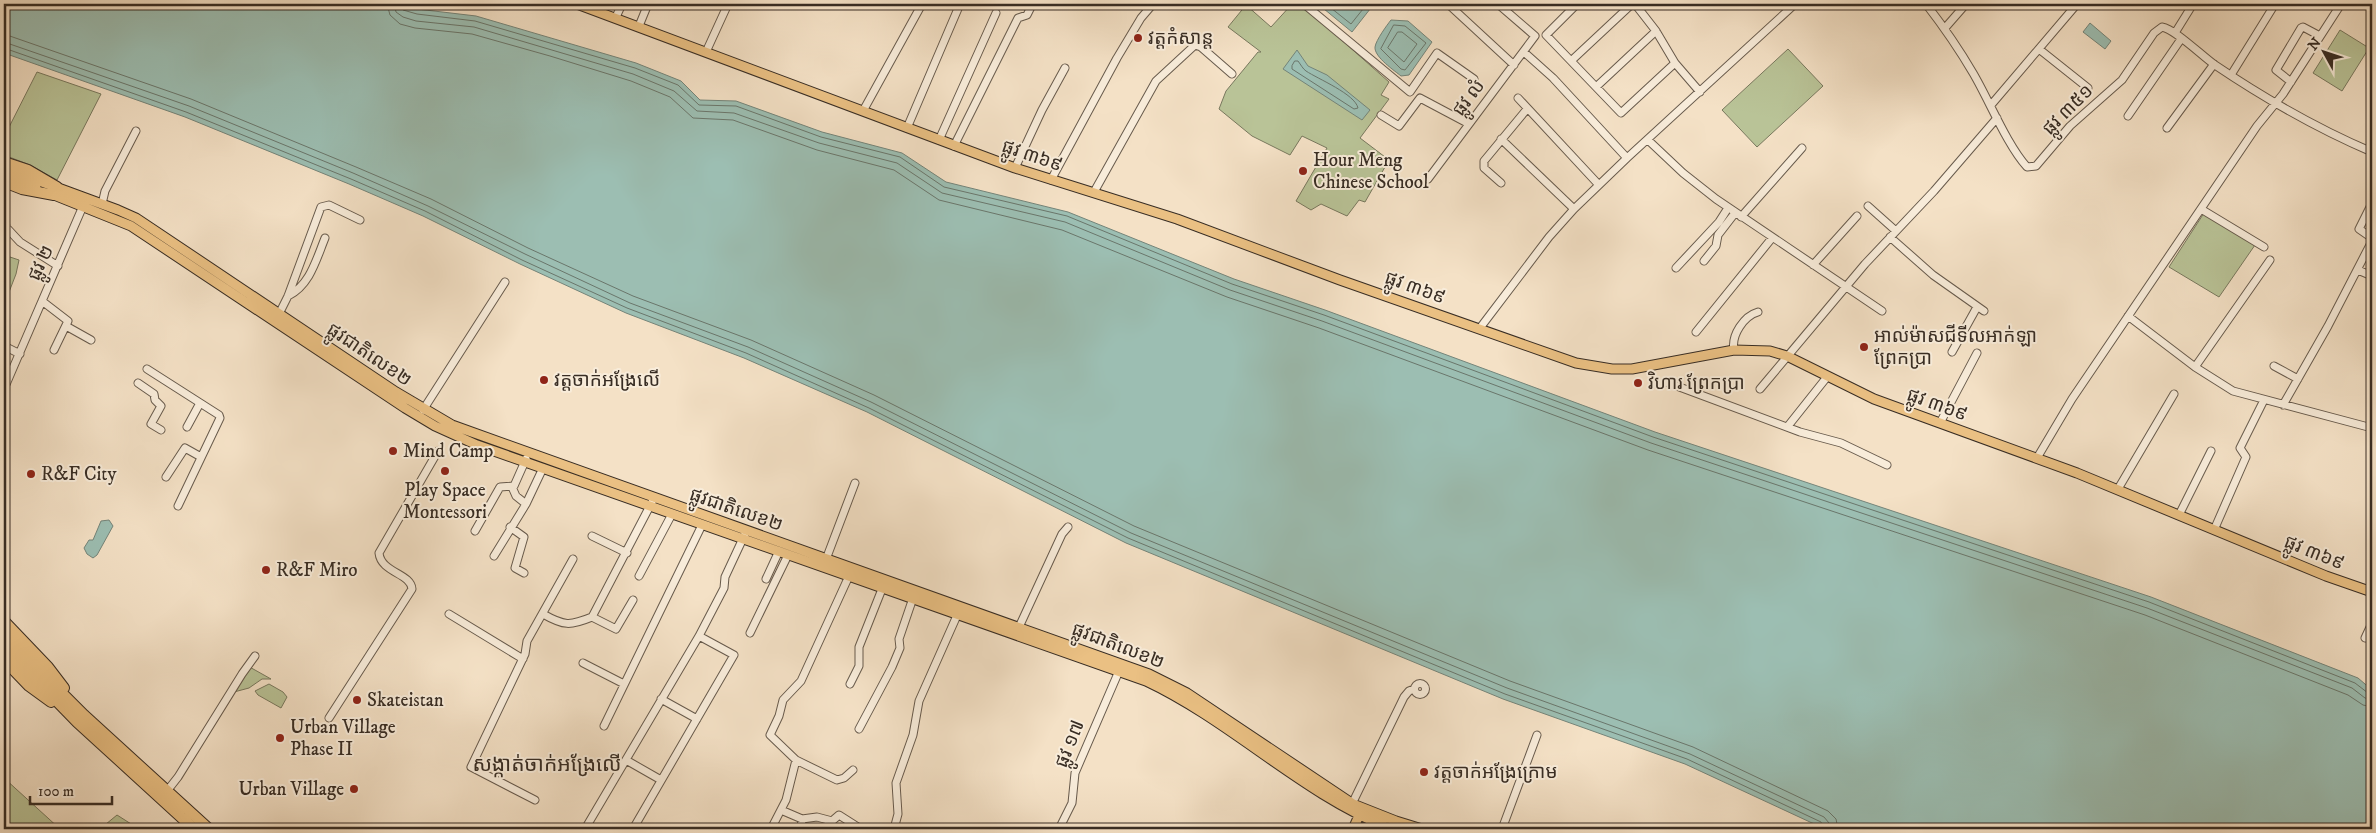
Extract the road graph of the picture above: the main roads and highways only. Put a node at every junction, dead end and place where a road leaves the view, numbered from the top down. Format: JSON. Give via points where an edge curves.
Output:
{"nodes":[{"id":1,"x":577,"y":4,"type":"edge"},
{"id":2,"x":4,"y":162,"type":"edge"},
{"id":3,"x":4,"y":168,"type":"edge"},
{"id":4,"x":4,"y":176,"type":"edge"},
{"id":5,"x":21,"y":178,"type":"junction"},
{"id":6,"x":4,"y":182,"type":"edge"},
{"id":7,"x":56,"y":191,"type":"junction"},
{"id":8,"x":316,"y":344,"type":"junction"},
{"id":9,"x":394,"y":396,"type":"junction"},
{"id":10,"x":527,"y":458,"type":"junction"},
{"id":11,"x":652,"y":502,"type":"junction"},
{"id":12,"x":744,"y":535,"type":"junction"},
{"id":13,"x":825,"y":563,"type":"junction"},
{"id":14,"x":884,"y":584,"type":"junction"},
{"id":15,"x":2372,"y":592,"type":"edge"},
{"id":16,"x":960,"y":610,"type":"junction"},
{"id":17,"x":4,"y":622,"type":"edge"},
{"id":18,"x":4,"y":635,"type":"edge"},
{"id":19,"x":4,"y":648,"type":"edge"},
{"id":20,"x":4,"y":660,"type":"edge"},
{"id":21,"x":22,"y":660,"type":"junction"},
{"id":22,"x":1114,"y":666,"type":"junction"},
{"id":23,"x":81,"y":719,"type":"junction"},
{"id":24,"x":1361,"y":812,"type":"junction"},
{"id":25,"x":194,"y":829,"type":"edge"},
{"id":26,"x":209,"y":829,"type":"edge"},
{"id":27,"x":1354,"y":829,"type":"edge"},
{"id":28,"x":1391,"y":829,"type":"edge"},
{"id":29,"x":1422,"y":829,"type":"edge"}],
"edges":[{"from":1,"to":15,"type":"main road","name":"ផ្លូវ ៣៦៩","via":[[1015,168],[1170,216],[1576,363],[1612,370],[1652,366],[1734,350],[1763,350],[1787,356],[1874,399],[2037,458]]},
{"from":2,"to":7,"type":"highway","via":[[28,170]]},
{"from":3,"to":5,"type":"main road"},
{"from":4,"to":5,"type":"main road"},
{"from":5,"to":7,"type":"main road"},
{"from":6,"to":7,"type":"highway","via":[[22,189]]},
{"from":7,"to":8,"type":"main road","name":"ផ្លូវជាតិលេខ២","via":[[131,226]]},
{"from":7,"to":8,"type":"main road","name":"ផ្លូវជាតិលេខ២","via":[[136,218],[279,314]]},
{"from":8,"to":9,"type":"main road","name":"ផ្លូវជាតិលេខ២"},
{"from":9,"to":10,"type":"main road","name":"ផ្លូវជាតិលេខ២"},
{"from":9,"to":10,"type":"main road","name":"ផ្លូវជាតិលេខ២","via":[[449,433]]},
{"from":10,"to":11,"type":"main road","name":"ផ្លូវជាតិលេខ២"},
{"from":10,"to":11,"type":"main road","name":"ផ្លូវជាតិលេខ២","via":[[543,468]]},
{"from":11,"to":12,"type":"main road","name":"ផ្លូវជាតិលេខ២"},
{"from":11,"to":12,"type":"main road","name":"ផ្លូវជាតិលេខ២","via":[[672,514],[702,525]]},
{"from":12,"to":13,"type":"main road","name":"ផ្លូវជាតិលេខ២"},
{"from":12,"to":13,"type":"main road","name":"ផ្លូវជាតិលេខ២","via":[[778,552]]},
{"from":13,"to":14,"type":"main road","name":"ផ្លូវជាតិលេខ២"},
{"from":13,"to":14,"type":"main road","name":"ផ្លូវជាតិលេខ២","via":[[849,576]]},
{"from":14,"to":16,"type":"main road","name":"ផ្លូវជាតិលេខ២"},
{"from":14,"to":16,"type":"main road","name":"ផ្លូវជាតិលេខ២","via":[[914,598]]},
{"from":16,"to":22,"type":"main road","name":"ផ្លូវជាតិលេខ២"},
{"from":16,"to":22,"type":"main road","name":"ផ្លូវជាតិលេខ២","via":[[1019,626]]},
{"from":17,"to":21,"type":"highway"},
{"from":18,"to":21,"type":"highway"},
{"from":19,"to":21,"type":"highway"},
{"from":20,"to":21,"type":"highway"},
{"from":21,"to":23,"type":"highway"},
{"from":21,"to":23,"type":"highway","via":[[48,666]]},
{"from":22,"to":24,"type":"main road","name":"ផ្លូវជាតិលេខ២","via":[[1181,699]]},
{"from":23,"to":25,"type":"highway"},
{"from":23,"to":26,"type":"highway"},
{"from":24,"to":27,"type":"main road"},
{"from":24,"to":28,"type":"main road","name":"ផ្លូវជាតិលេខ២"},
{"from":24,"to":29,"type":"main road","name":"ផ្លូវជាតិលេខ២"}]}
